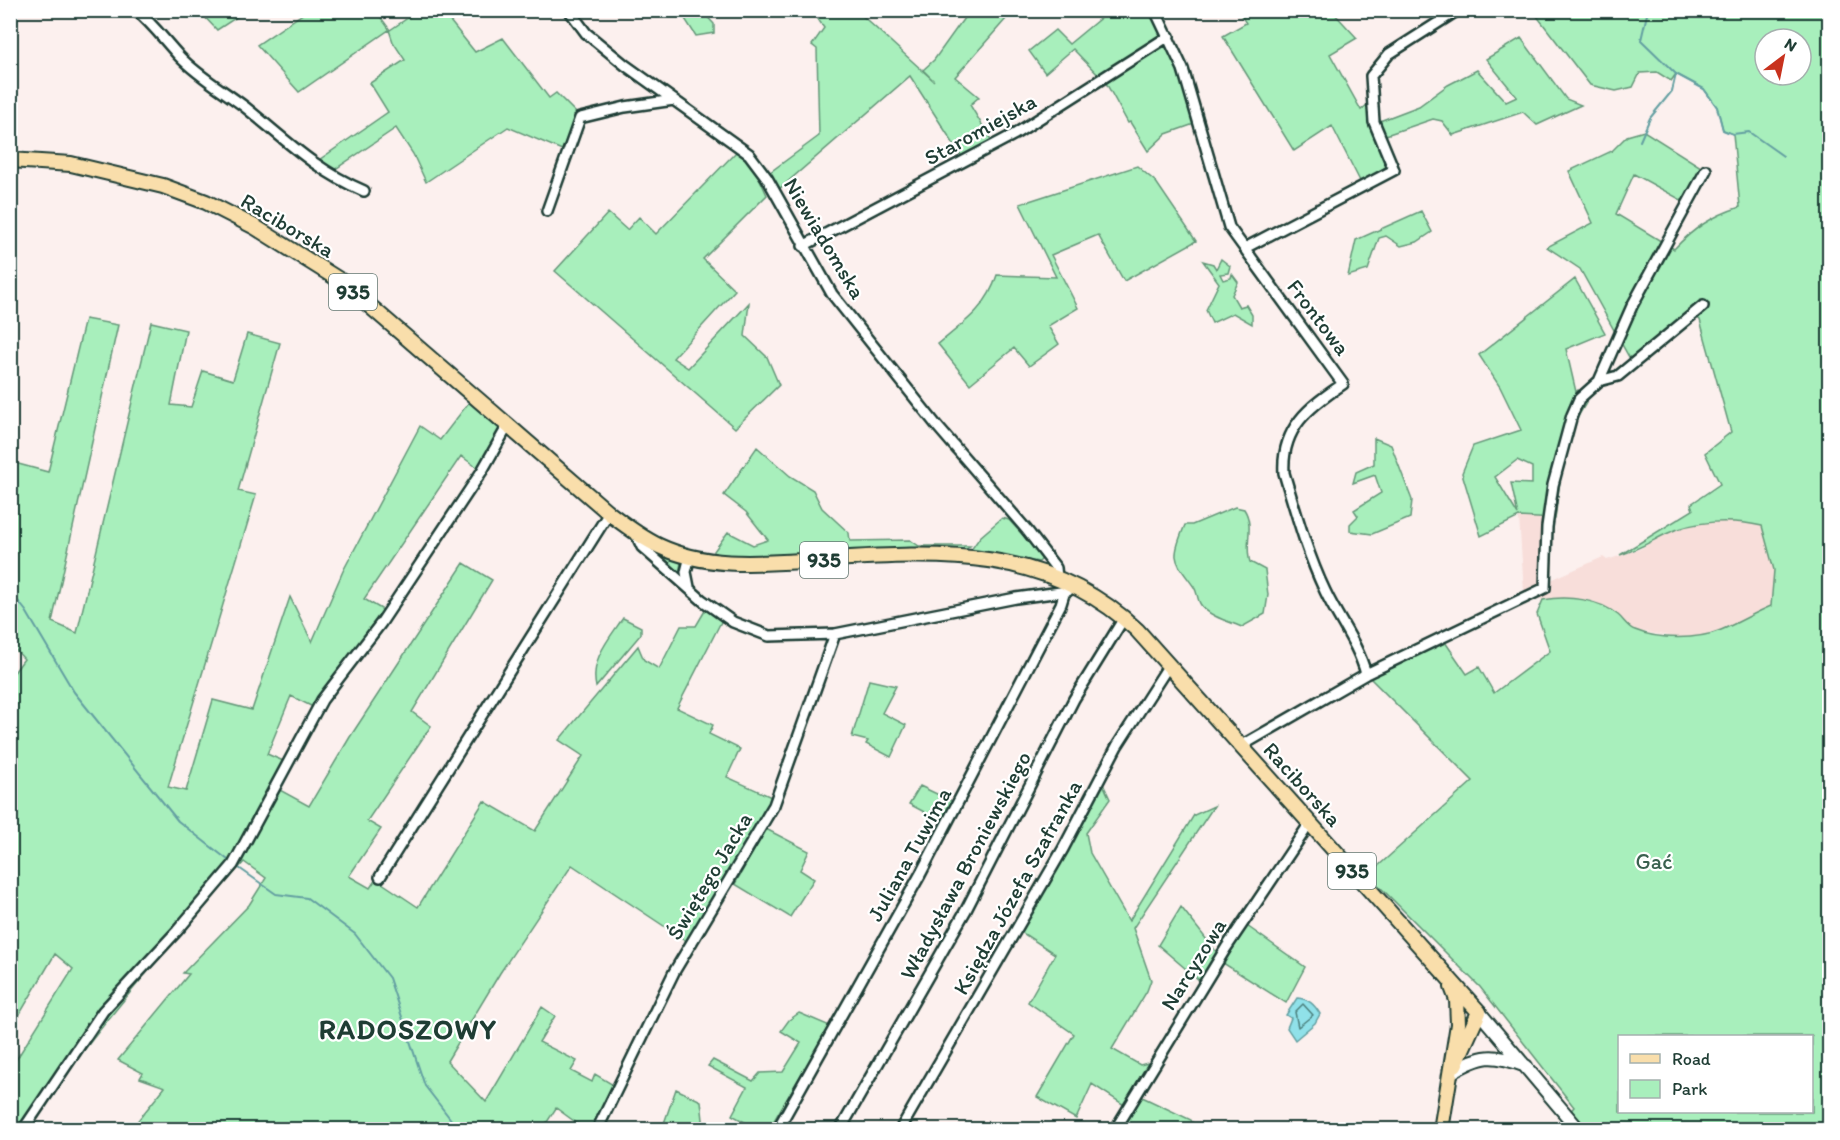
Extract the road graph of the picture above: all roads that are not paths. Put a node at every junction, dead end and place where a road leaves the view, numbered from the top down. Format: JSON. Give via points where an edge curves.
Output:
{"nodes":[{"id":1,"x":136,"y":10,"type":"edge"},
{"id":2,"x":569,"y":10,"type":"edge"},
{"id":3,"x":1155,"y":10,"type":"edge"},
{"id":4,"x":1458,"y":10,"type":"edge"},
{"id":5,"x":1169,"y":36,"type":"junction"},
{"id":6,"x":674,"y":100,"type":"junction"},
{"id":7,"x":10,"y":160,"type":"edge"},
{"id":8,"x":1706,"y":170,"type":"dead end"},
{"id":9,"x":364,"y":191,"type":"dead end"},
{"id":10,"x":547,"y":211,"type":"dead end"},
{"id":11,"x":804,"y":246,"type":"junction"},
{"id":12,"x":1245,"y":248,"type":"junction"},
{"id":13,"x":1703,"y":306,"type":"dead end"},
{"id":14,"x":1599,"y":381,"type":"junction"},
{"id":15,"x":507,"y":427,"type":"junction"},
{"id":16,"x":609,"y":513,"type":"junction"},
{"id":17,"x":636,"y":534,"type":"junction"},
{"id":18,"x":690,"y":556,"type":"junction"},
{"id":19,"x":1057,"y":578,"type":"junction"},
{"id":20,"x":689,"y":587,"type":"junction"},
{"id":21,"x":1072,"y":590,"type":"junction"},
{"id":22,"x":1124,"y":618,"type":"junction"},
{"id":23,"x":835,"y":634,"type":"junction"},
{"id":24,"x":1169,"y":664,"type":"junction"},
{"id":25,"x":1366,"y":674,"type":"junction"},
{"id":26,"x":1244,"y":743,"type":"junction"},
{"id":27,"x":1310,"y":824,"type":"junction"},
{"id":28,"x":380,"y":877,"type":"dead end"},
{"id":29,"x":1449,"y":980,"type":"junction"},
{"id":30,"x":1479,"y":1012,"type":"junction"},
{"id":31,"x":1458,"y":1024,"type":"junction"},
{"id":32,"x":1527,"y":1066,"type":"junction"},
{"id":33,"x":1452,"y":1072,"type":"junction"},
{"id":34,"x":23,"y":1130,"type":"edge"},
{"id":35,"x":597,"y":1130,"type":"edge"},
{"id":36,"x":777,"y":1130,"type":"edge"},
{"id":37,"x":840,"y":1130,"type":"edge"},
{"id":38,"x":900,"y":1130,"type":"edge"},
{"id":39,"x":1115,"y":1130,"type":"edge"},
{"id":40,"x":1440,"y":1130,"type":"edge"},
{"id":41,"x":1579,"y":1130,"type":"edge"}],
"edges":[{"from":1,"to":9,"type":"street","via":[[181,58],[298,153],[328,174]]},
{"from":2,"to":6,"type":"street","name":"Niewiadomska","via":[[586,33]]},
{"from":3,"to":5,"type":"street","name":"Frontowa"},
{"from":4,"to":12,"type":"street","via":[[1389,54],[1371,76],[1374,122],[1394,170]]},
{"from":5,"to":11,"type":"street","name":"Staromiejska","via":[[1015,134]]},
{"from":5,"to":12,"type":"street","name":"Frontowa","via":[[1183,69],[1229,227]]},
{"from":6,"to":10,"type":"street","via":[[580,118]]},
{"from":6,"to":11,"type":"street","name":"Niewiadomska","via":[[749,154],[767,178]]},
{"from":7,"to":15,"type":"main road","name":"Raciborska","number":"935","via":[[70,164],[163,186],[255,227],[341,281]]},
{"from":8,"to":14,"type":"street","via":[[1632,306]]},
{"from":11,"to":19,"type":"street","name":"Niewiadomska","via":[[832,294],[1052,561]]},
{"from":12,"to":25,"type":"street","name":"Frontowa","via":[[1343,384],[1302,415],[1288,438],[1284,467],[1310,558]]},
{"from":13,"to":14,"type":"street","via":[[1618,376]]},
{"from":14,"to":25,"type":"street","via":[[1575,407],[1559,460],[1547,527],[1545,588]]},
{"from":15,"to":16,"type":"main road","name":"Raciborska","number":"935"},
{"from":15,"to":34,"type":"street","via":[[381,623],[322,700],[233,865],[96,1019]]},
{"from":16,"to":17,"type":"main road","name":"Raciborska","number":"935"},
{"from":16,"to":28,"type":"street"},
{"from":17,"to":18,"type":"main road","name":"Raciborska","number":"935"},
{"from":17,"to":20,"type":"street","name":"Raciborska","via":[[642,547]]},
{"from":18,"to":19,"type":"main road","name":"Raciborska","number":"935","via":[[749,564],[919,554],[960,556],[1020,565]]},
{"from":18,"to":20,"type":"street","via":[[685,578]]},
{"from":19,"to":21,"type":"main road","name":"Raciborska","number":"935"},
{"from":20,"to":23,"type":"street","name":"Raciborska","via":[[733,622],[770,636]]},
{"from":21,"to":22,"type":"main road","name":"Raciborska","number":"935"},
{"from":21,"to":23,"type":"street","name":"Raciborska"},
{"from":21,"to":36,"type":"street","name":"Juliana Tuwima"},
{"from":22,"to":24,"type":"main road","name":"Raciborska","number":"935"},
{"from":22,"to":37,"type":"street","name":"Władysława Broniewskiego","via":[[1074,699],[966,910]]},
{"from":23,"to":35,"type":"street","name":"Świętego Jacka","via":[[774,805],[674,972]]},
{"from":24,"to":26,"type":"main road","name":"Raciborska","number":"935"},
{"from":24,"to":38,"type":"street","name":"Księdza Józefa Szafranka","via":[[1118,746]]},
{"from":25,"to":26,"type":"street"},
{"from":26,"to":27,"type":"main road","name":"Raciborska","number":"935"},
{"from":27,"to":29,"type":"main road","name":"Raciborska","number":"935"},
{"from":27,"to":39,"type":"street","name":"Narcyzowa","via":[[1226,948]]},
{"from":29,"to":30,"type":"main road","name":"Raciborska","number":"935"},
{"from":29,"to":31,"type":"main road","number":"935","via":[[1457,1000]]},
{"from":30,"to":31,"type":"main road"},
{"from":30,"to":32,"type":"main road","name":"Raciborska"},
{"from":30,"to":33,"type":"main road","number":"935"},
{"from":31,"to":33,"type":"main road","number":"935"},
{"from":32,"to":33,"type":"main road","via":[[1486,1056]]},
{"from":32,"to":41,"type":"main road","name":"Raciborska"},
{"from":33,"to":40,"type":"main road","number":"935"}]}
